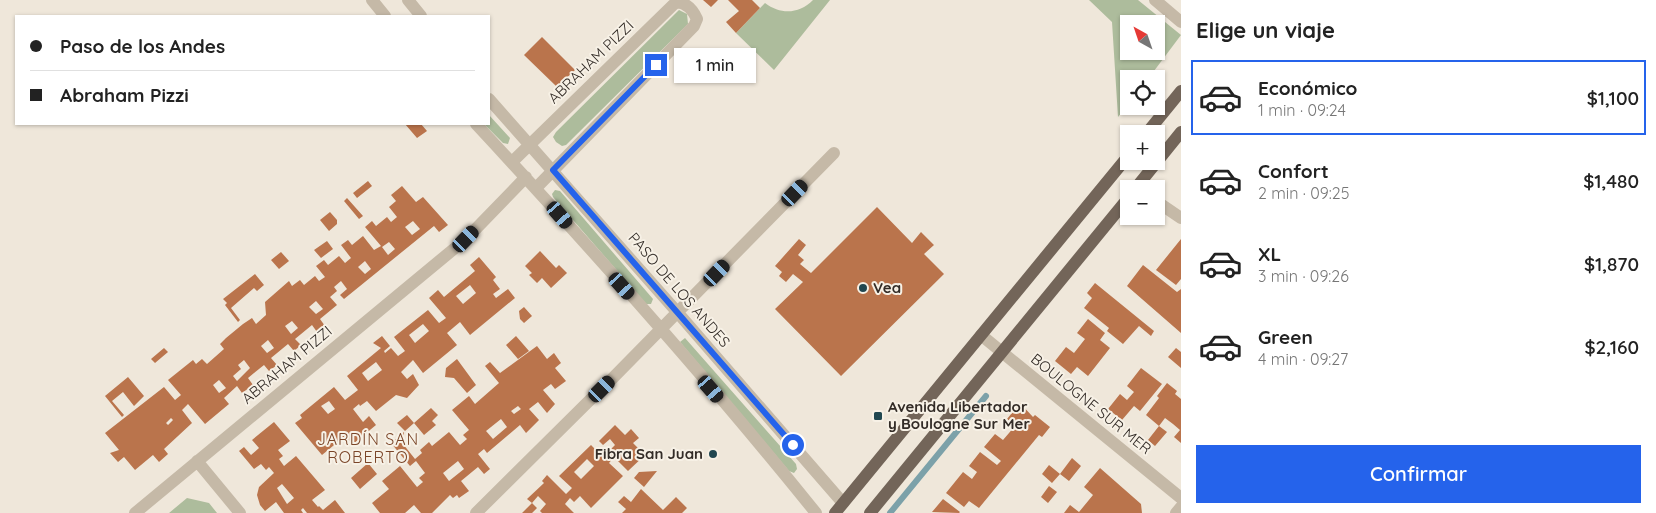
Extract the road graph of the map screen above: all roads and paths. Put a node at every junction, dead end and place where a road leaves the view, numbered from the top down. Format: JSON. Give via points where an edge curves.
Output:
{"nodes":[{"id":1,"x":408,"y":0,"type":"edge"},
{"id":2,"x":1155,"y":0,"type":"edge"},
{"id":3,"x":420,"y":15,"type":"edge"},
{"id":4,"x":1181,"y":22,"type":"edge"},
{"id":5,"x":1181,"y":91,"type":"edge"},
{"id":6,"x":490,"y":100,"type":"edge"},
{"id":7,"x":477,"y":125,"type":"edge"},
{"id":8,"x":1153,"y":125,"type":"edge"},
{"id":9,"x":1181,"y":132,"type":"edge"},
{"id":10,"x":530,"y":145,"type":"junction"},
{"id":11,"x":834,"y":153,"type":"dead end"},
{"id":12,"x":512,"y":162,"type":"junction"},
{"id":13,"x":1120,"y":166,"type":"edge"},
{"id":14,"x":553,"y":170,"type":"junction"},
{"id":15,"x":526,"y":177,"type":"junction"},
{"id":16,"x":1143,"y":180,"type":"edge"},
{"id":17,"x":536,"y":188,"type":"junction"},
{"id":18,"x":1165,"y":207,"type":"edge"},
{"id":19,"x":1120,"y":208,"type":"edge"},
{"id":20,"x":1181,"y":218,"type":"edge"},
{"id":21,"x":678,"y":313,"type":"junction"},
{"id":22,"x":661,"y":330,"type":"junction"},
{"id":23,"x":981,"y":335,"type":"junction"},
{"id":24,"x":1002,"y":352,"type":"junction"},
{"id":25,"x":197,"y":461,"type":"junction"},
{"id":26,"x":1181,"y":498,"type":"edge"},
{"id":27,"x":1181,"y":507,"type":"edge"},
{"id":28,"x":839,"y":508,"type":"edge"},
{"id":29,"x":135,"y":513,"type":"edge"},
{"id":30,"x":240,"y":513,"type":"edge"},
{"id":31,"x":476,"y":513,"type":"edge"},
{"id":32,"x":816,"y":513,"type":"edge"},
{"id":33,"x":870,"y":513,"type":"edge"},
{"id":34,"x":1176,"y":513,"type":"edge"}],
"edges":[{"from":1,"to":3,"type":"street"},
{"from":2,"to":4,"type":"street"},
{"from":5,"to":8,"type":"main road"},
{"from":6,"to":10,"type":"street","name":"PASO DE LOS ANDES"},
{"from":7,"to":12,"type":"street"},
{"from":9,"to":16,"type":"main road"},
{"from":10,"to":12,"type":"street","name":"ABRAHAM PIZZI"},
{"from":10,"to":14,"type":"street","name":"PASO DE LOS ANDES"},
{"from":10,"to":14,"type":"street","name":"ABRAHAM PIZZI","via":[[673,5],[683,2],[689,6],[697,19],[694,26]]},
{"from":11,"to":21,"type":"street"},
{"from":12,"to":15,"type":"street"},
{"from":13,"to":23,"type":"main road"},
{"from":14,"to":17,"type":"street","name":"ABRAHAM PIZZI"},
{"from":14,"to":21,"type":"street","name":"PASO DE LOS ANDES"},
{"from":15,"to":17,"type":"street"},
{"from":15,"to":25,"type":"street","name":"ABRAHAM PIZZI","via":[[463,241]]},
{"from":17,"to":22,"type":"street"},
{"from":18,"to":20,"type":"street"},
{"from":19,"to":24,"type":"main road"},
{"from":21,"to":22,"type":"street"},
{"from":21,"to":28,"type":"street","name":"PASO DE LOS ANDES"},
{"from":22,"to":31,"type":"street"},
{"from":22,"to":32,"type":"street"},
{"from":23,"to":24,"type":"street","name":"BOULOGNE SUR MER"},
{"from":23,"to":28,"type":"main road"},
{"from":24,"to":26,"type":"street","name":"BOULOGNE SUR MER"},
{"from":24,"to":33,"type":"main road"},
{"from":25,"to":29,"type":"street","name":"ABRAHAM PIZZI"},
{"from":25,"to":30,"type":"street"},
{"from":27,"to":34,"type":"street"}]}
